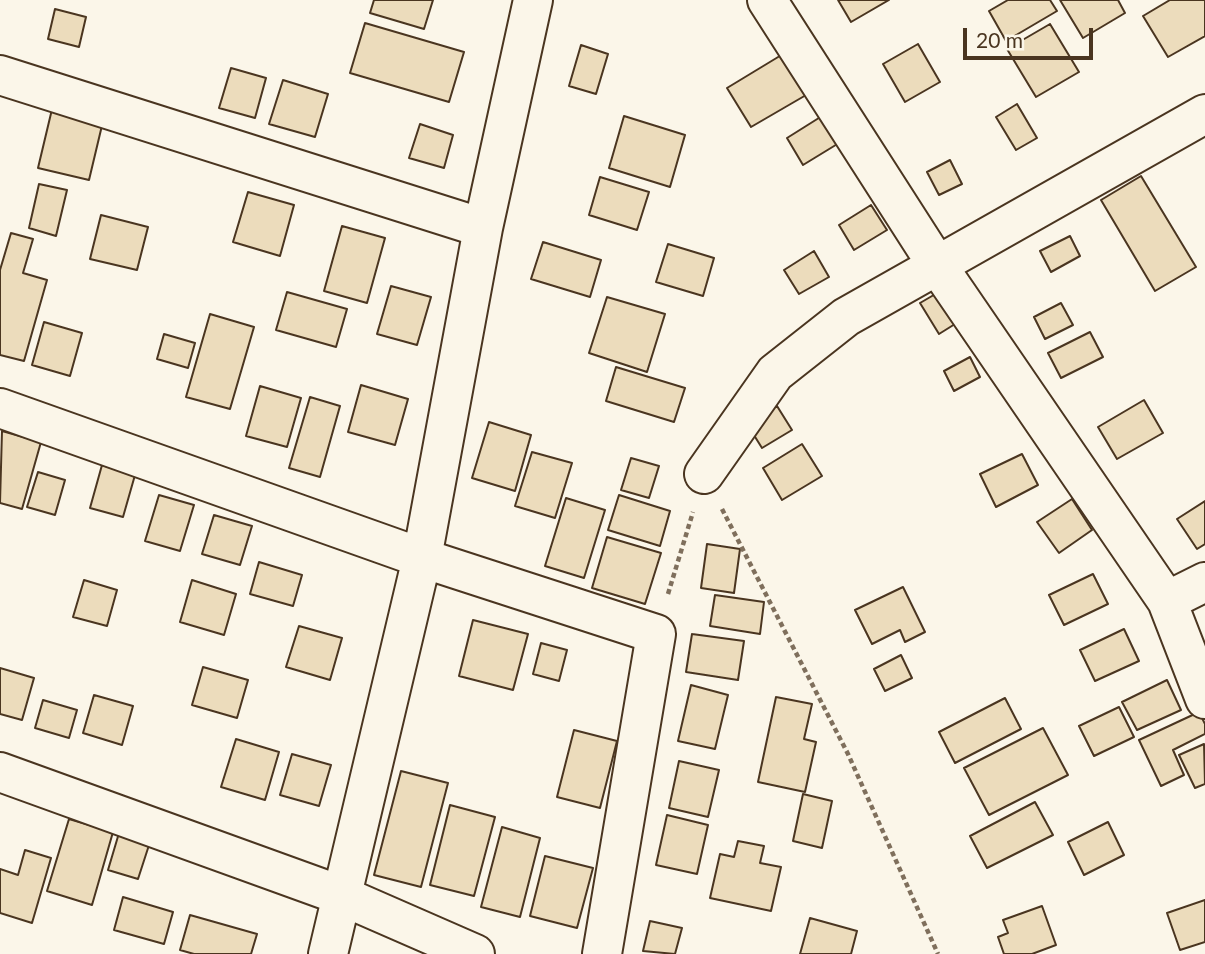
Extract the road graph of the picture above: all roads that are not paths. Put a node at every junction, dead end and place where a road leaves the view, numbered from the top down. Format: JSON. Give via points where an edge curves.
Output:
{"nodes":[{"id":1,"x":533,"y":0,"type":"edge"},
{"id":2,"x":767,"y":0,"type":"edge"},
{"id":3,"x":0,"y":75,"type":"edge"},
{"id":4,"x":1205,"y":114,"type":"edge"},
{"id":5,"x":484,"y":228,"type":"junction"},
{"id":6,"x":937,"y":265,"type":"junction"},
{"id":7,"x":0,"y":408,"type":"edge"},
{"id":8,"x":704,"y":474,"type":"road end"},
{"id":9,"x":422,"y":558,"type":"junction"},
{"id":10,"x":1205,"y":582,"type":"edge"},
{"id":11,"x":1167,"y":601,"type":"junction"},
{"id":12,"x":1205,"y":699,"type":"edge"},
{"id":13,"x":0,"y":772,"type":"edge"},
{"id":14,"x":340,"y":895,"type":"junction"},
{"id":15,"x":328,"y":954,"type":"edge"},
{"id":16,"x":475,"y":954,"type":"edge"},
{"id":17,"x":602,"y":954,"type":"edge"}],
"edges":[{"from":1,"to":5,"type":"street"},
{"from":2,"to":6,"type":"street"},
{"from":3,"to":5,"type":"street"},
{"from":4,"to":6,"type":"street"},
{"from":5,"to":9,"type":"street"},
{"from":6,"to":8,"type":"street","via":[[846,317],[775,373]]},
{"from":6,"to":11,"type":"street"},
{"from":7,"to":9,"type":"street"},
{"from":9,"to":14,"type":"street"},
{"from":9,"to":17,"type":"street","via":[[656,634]]},
{"from":10,"to":11,"type":"street"},
{"from":11,"to":12,"type":"street"},
{"from":13,"to":14,"type":"street"},
{"from":14,"to":15,"type":"street"},
{"from":14,"to":16,"type":"street"}]}
